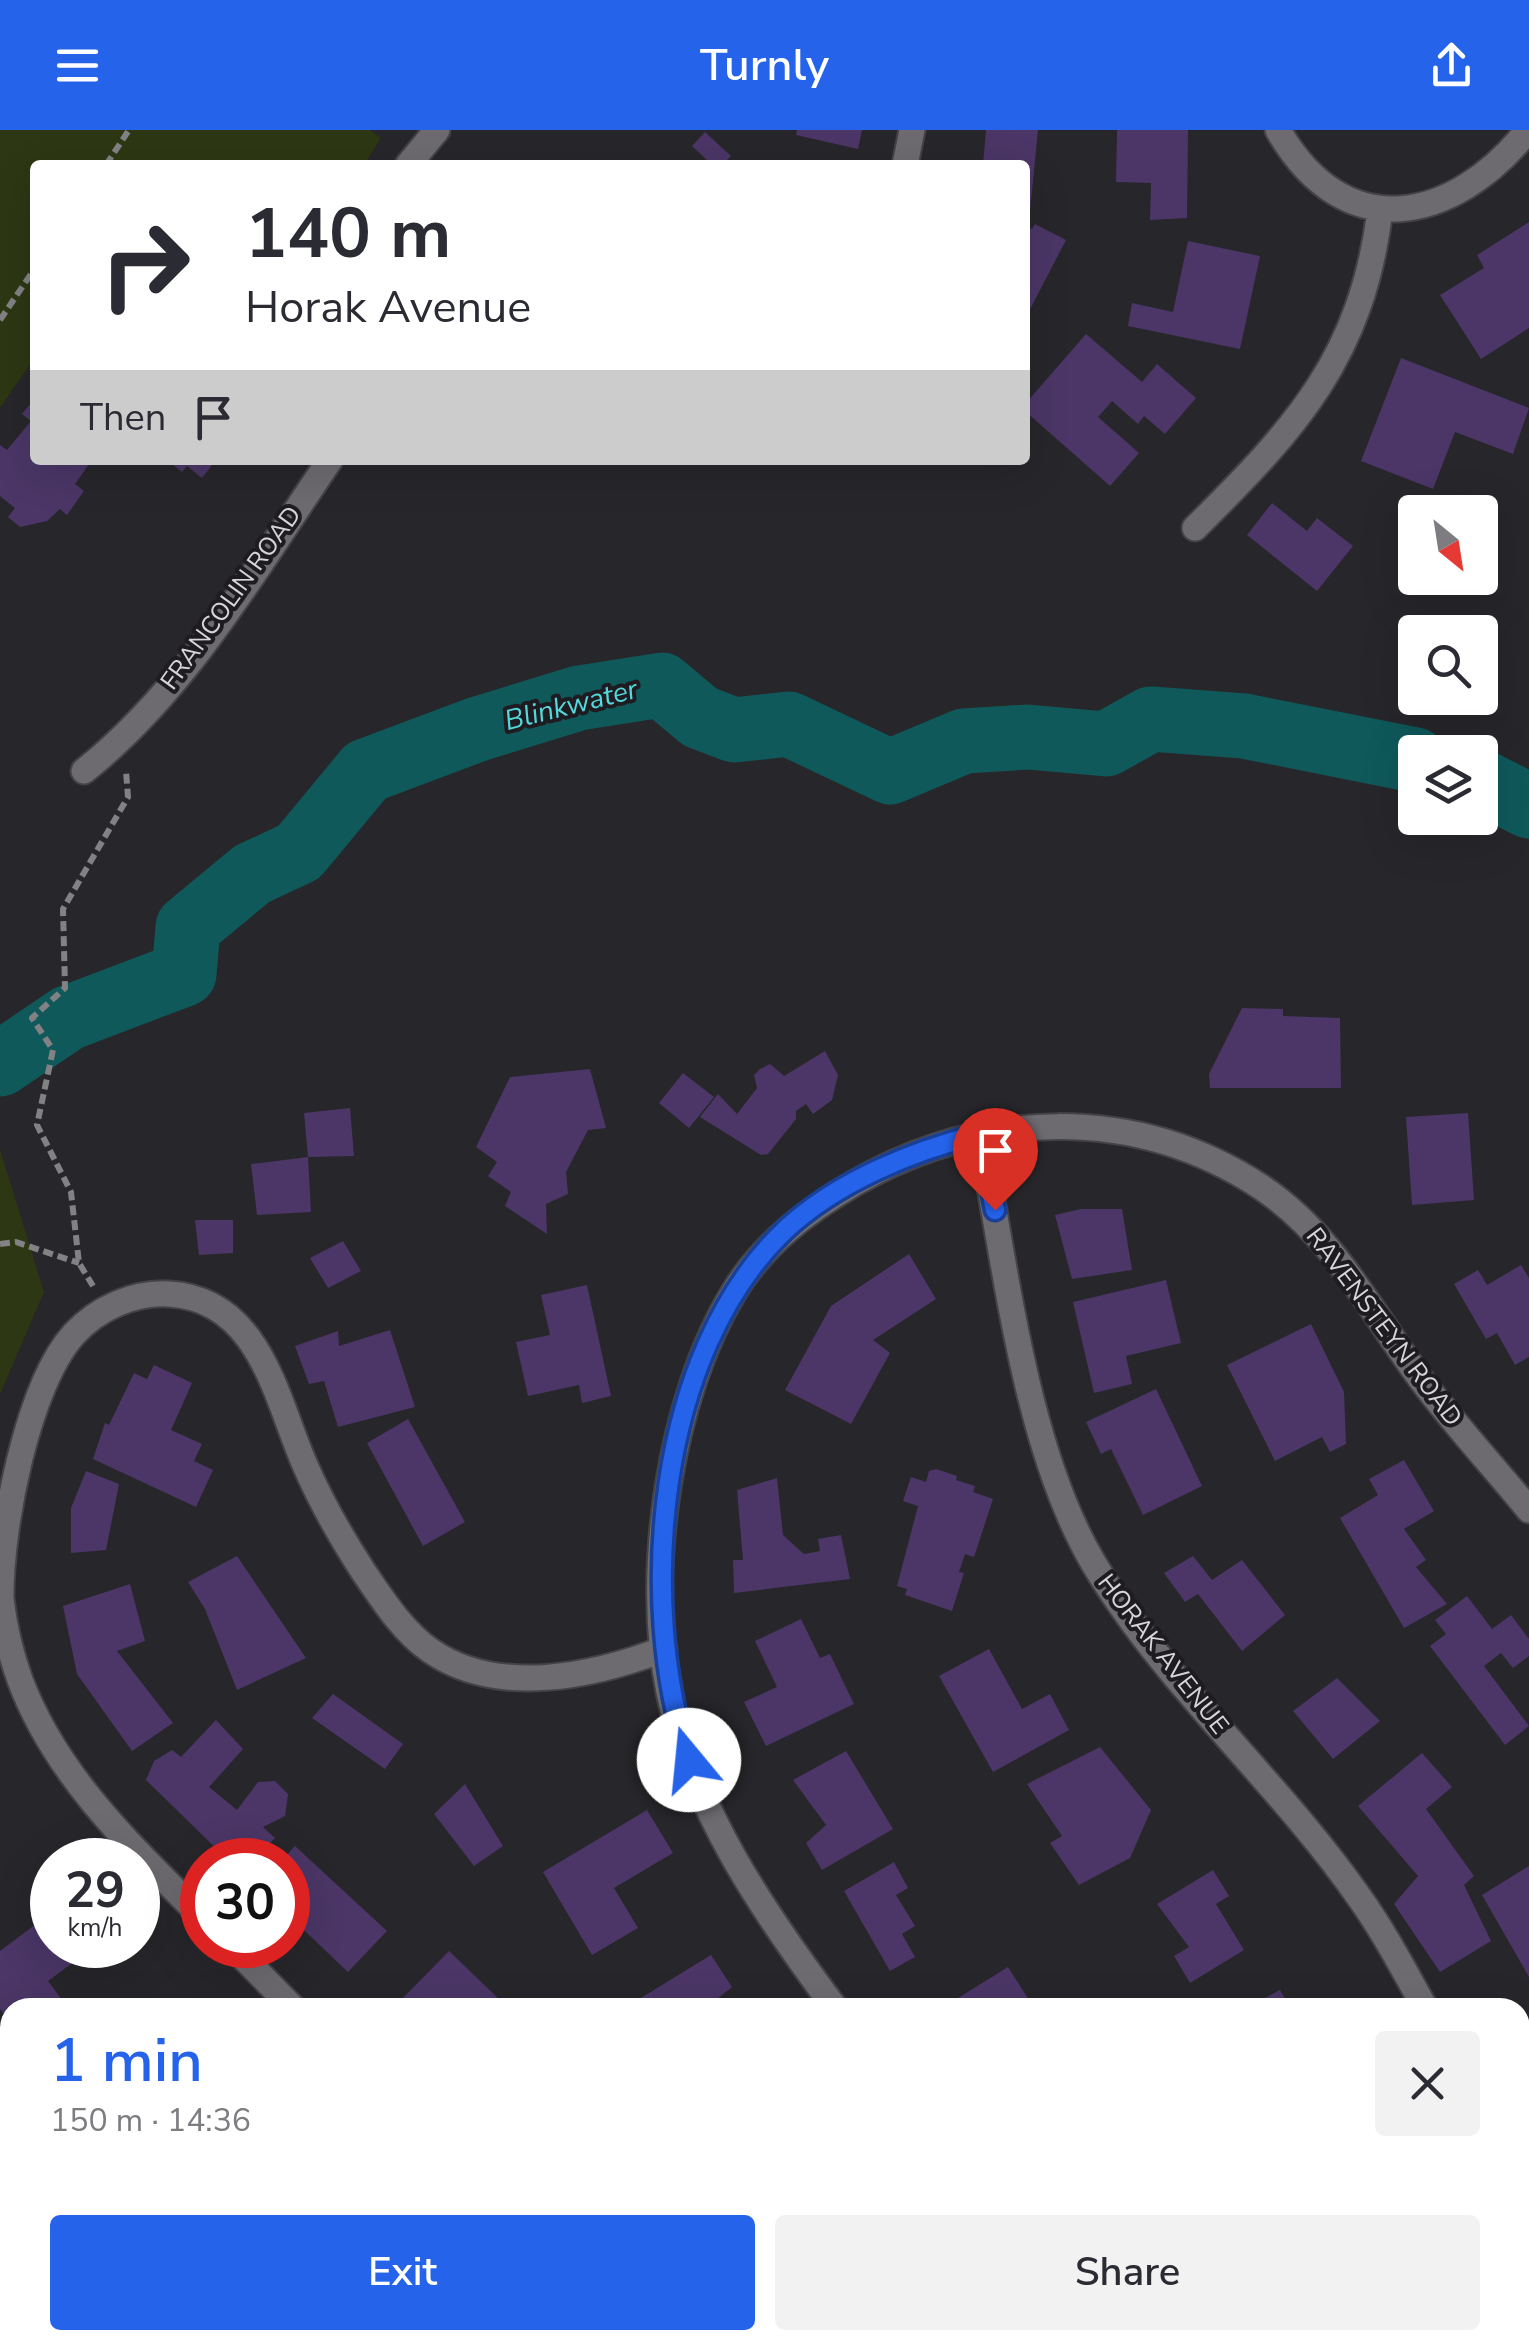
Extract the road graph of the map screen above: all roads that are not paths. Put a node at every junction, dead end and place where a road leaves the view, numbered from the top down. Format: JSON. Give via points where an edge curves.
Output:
{"nodes":[{"id":1,"x":437,"y":130,"type":"edge"},
{"id":2,"x":912,"y":130,"type":"edge"},
{"id":3,"x":1278,"y":130,"type":"edge"},
{"id":4,"x":1528,"y":130,"type":"edge"},
{"id":5,"x":412,"y":160,"type":"edge"},
{"id":6,"x":906,"y":160,"type":"edge"},
{"id":7,"x":1380,"y":210,"type":"junction"},
{"id":8,"x":327,"y":465,"type":"edge"},
{"id":9,"x":1195,"y":528,"type":"dead end"},
{"id":10,"x":84,"y":771,"type":"dead end"},
{"id":11,"x":980,"y":1134,"type":"junction"},
{"id":12,"x":1529,"y":1510,"type":"edge"},
{"id":13,"x":664,"y":1649,"type":"junction"},
{"id":14,"x":180,"y":1894,"type":"edge"},
{"id":15,"x":253,"y":1968,"type":"edge"},
{"id":16,"x":283,"y":1998,"type":"edge"},
{"id":17,"x":828,"y":1998,"type":"edge"},
{"id":18,"x":1419,"y":1998,"type":"edge"}],
"edges":[{"from":1,"to":5,"type":"street"},
{"from":2,"to":6,"type":"street"},
{"from":3,"to":7,"type":"street","via":[[1333,192]]},
{"from":4,"to":7,"type":"street","via":[[1508,155],[1459,192],[1433,205]]},
{"from":7,"to":9,"type":"street","via":[[1375,256],[1348,340],[1282,441]]},
{"from":8,"to":10,"type":"street","name":"FRANCOLIN ROAD","via":[[205,643],[123,740]]},
{"from":11,"to":12,"type":"street","name":"RAVENSTEYN ROAD","via":[[1040,1125],[1120,1130],[1212,1159],[1260,1186],[1337,1257],[1422,1380]]},
{"from":11,"to":13,"type":"street","name":"RAVENSTEYN ROAD","via":[[908,1157],[825,1201],[786,1230],[736,1290],[703,1360],[678,1438],[662,1561]]},
{"from":11,"to":18,"type":"street","name":"HORAK AVENUE","via":[[1042,1441],[1094,1563],[1162,1658],[1358,1894]]},
{"from":13,"to":14,"type":"street","via":[[606,1668],[507,1677],[454,1665],[428,1650],[375,1588],[329,1514],[264,1358],[245,1332],[184,1296],[144,1295],[107,1308],[61,1353],[20,1451],[4,1529],[2,1600],[20,1678],[59,1758]]},
{"from":13,"to":17,"type":"street","name":"RAVENSTEYN ROAD","via":[[676,1722],[712,1813],[756,1895]]},
{"from":15,"to":16,"type":"street"}]}
